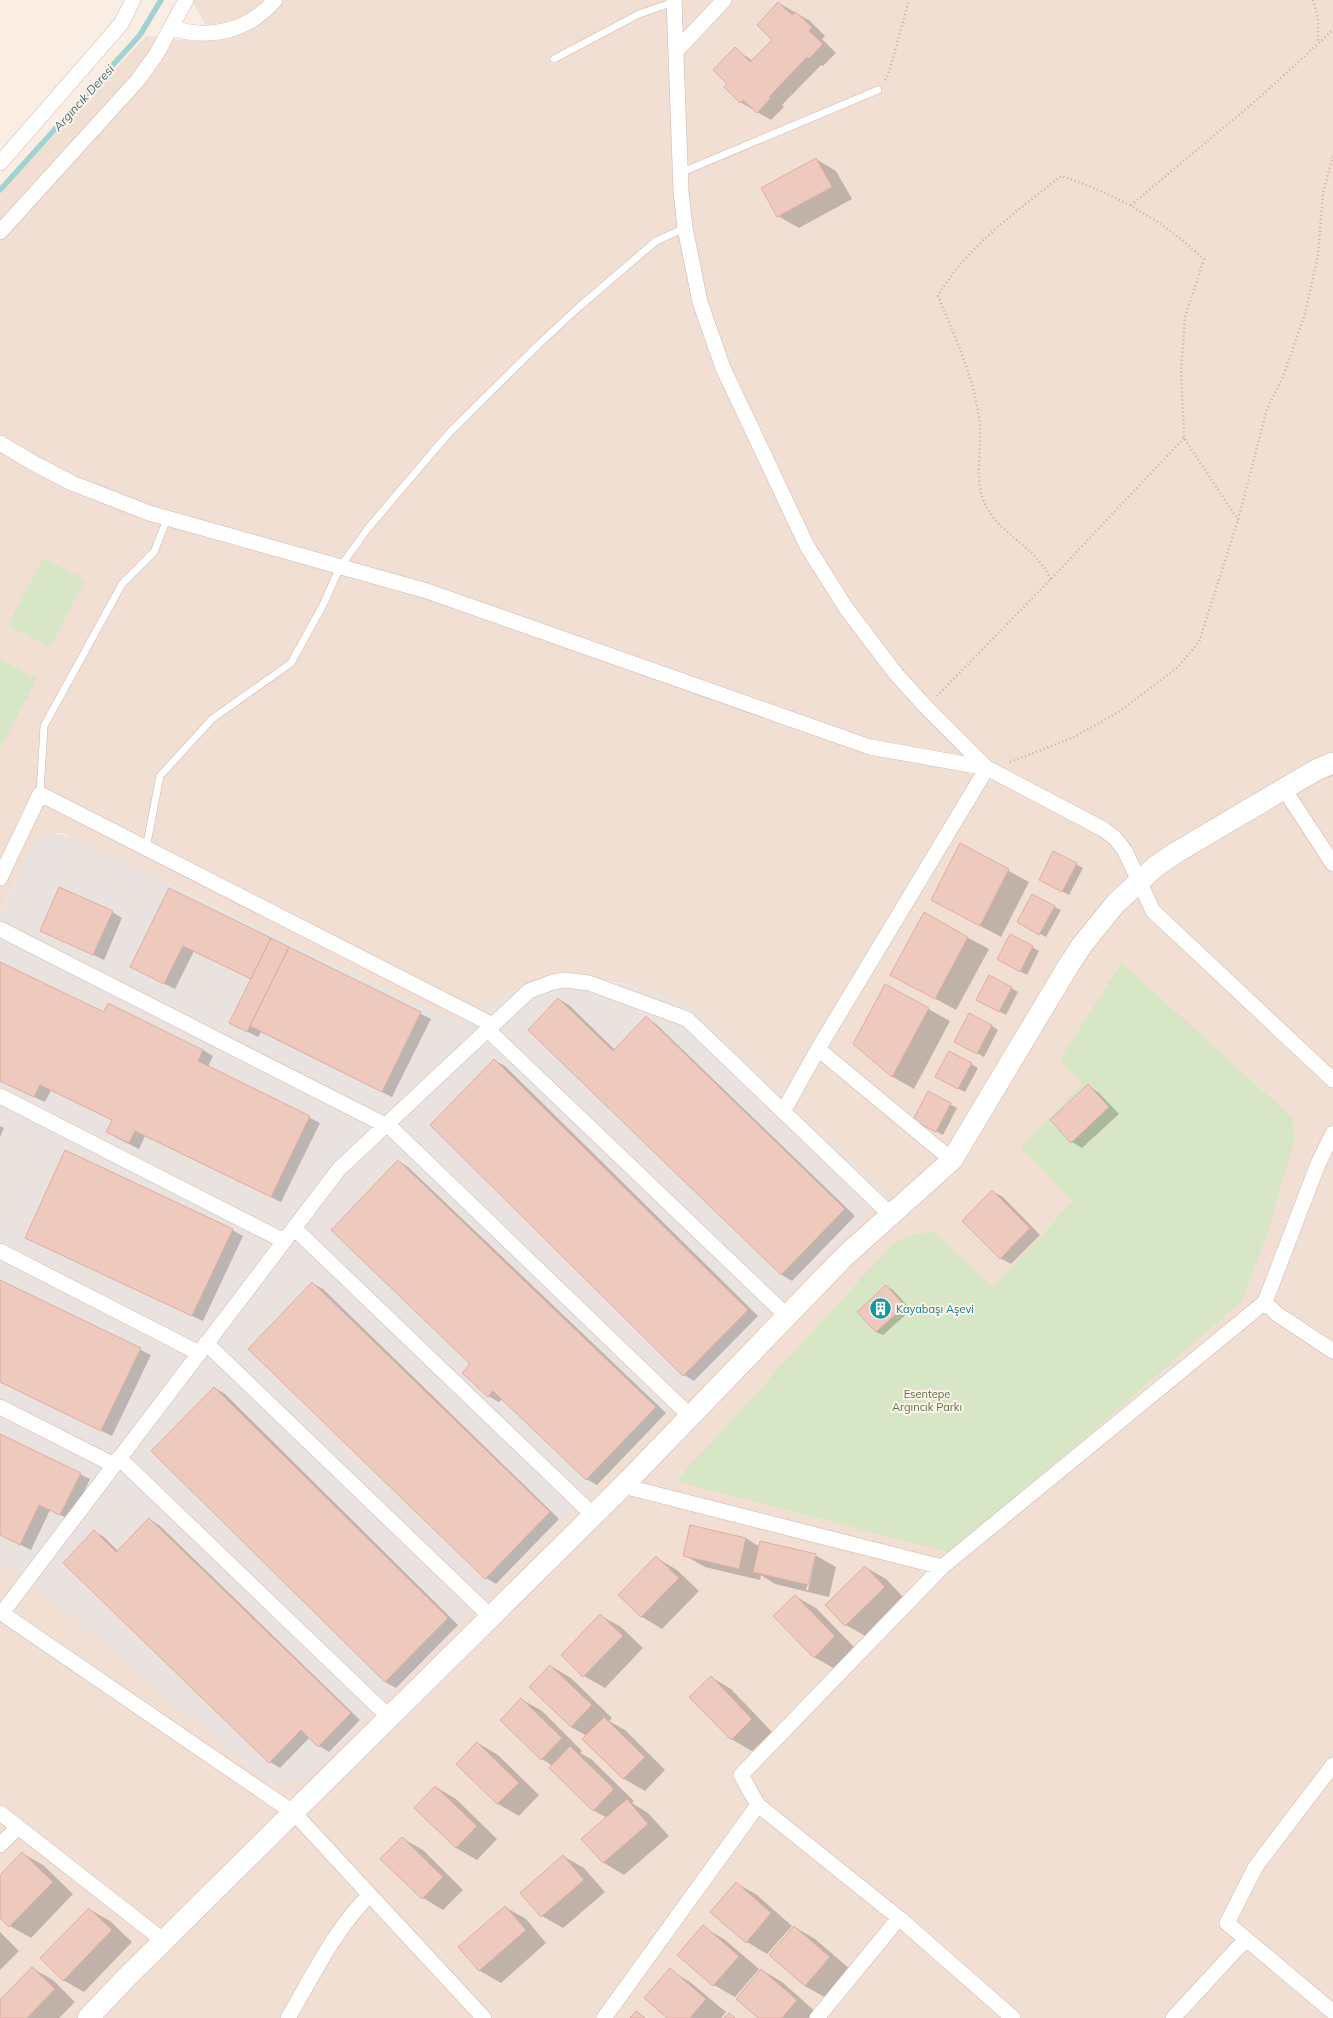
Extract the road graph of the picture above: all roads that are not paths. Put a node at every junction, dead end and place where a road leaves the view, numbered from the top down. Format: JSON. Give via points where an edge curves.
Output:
{"nodes":[{"id":1,"x":132,"y":0,"type":"edge"},
{"id":2,"x":186,"y":0,"type":"edge"},
{"id":3,"x":275,"y":0,"type":"edge"},
{"id":4,"x":724,"y":0,"type":"edge"},
{"id":5,"x":674,"y":1,"type":"edge"},
{"id":6,"x":172,"y":28,"type":"junction"},
{"id":7,"x":676,"y":51,"type":"junction"},
{"id":8,"x":554,"y":59,"type":"dead end"},
{"id":9,"x":878,"y":90,"type":"road end"},
{"id":10,"x":0,"y":163,"type":"edge"},
{"id":11,"x":680,"y":173,"type":"junction"},
{"id":12,"x":684,"y":228,"type":"junction"},
{"id":13,"x":0,"y":232,"type":"edge"},
{"id":14,"x":0,"y":443,"type":"edge"},
{"id":15,"x":167,"y":519,"type":"junction"},
{"id":16,"x":340,"y":567,"type":"junction"},
{"id":17,"x":1333,"y":763,"type":"edge"},
{"id":18,"x":987,"y":768,"type":"junction"},
{"id":19,"x":1284,"y":789,"type":"junction"},
{"id":20,"x":40,"y":794,"type":"junction"},
{"id":21,"x":146,"y":848,"type":"junction"},
{"id":22,"x":1333,"y":864,"type":"edge"},
{"id":23,"x":0,"y":878,"type":"edge"},
{"id":24,"x":1140,"y":881,"type":"junction"},
{"id":25,"x":0,"y":929,"type":"edge"},
{"id":26,"x":491,"y":1027,"type":"junction"},
{"id":27,"x":818,"y":1049,"type":"junction"},
{"id":28,"x":1333,"y":1080,"type":"edge"},
{"id":29,"x":0,"y":1096,"type":"edge"},
{"id":30,"x":783,"y":1112,"type":"junction"},
{"id":31,"x":386,"y":1125,"type":"junction"},
{"id":32,"x":1333,"y":1133,"type":"edge"},
{"id":33,"x":952,"y":1160,"type":"junction"},
{"id":34,"x":891,"y":1215,"type":"junction"},
{"id":35,"x":294,"y":1228,"type":"junction"},
{"id":36,"x":284,"y":1241,"type":"junction"},
{"id":37,"x":0,"y":1251,"type":"edge"},
{"id":38,"x":1265,"y":1302,"type":"junction"},
{"id":39,"x":787,"y":1316,"type":"junction"},
{"id":40,"x":203,"y":1348,"type":"junction"},
{"id":41,"x":1333,"y":1351,"type":"edge"},
{"id":42,"x":0,"y":1406,"type":"edge"},
{"id":43,"x":690,"y":1416,"type":"junction"},
{"id":44,"x":117,"y":1462,"type":"junction"},
{"id":45,"x":623,"y":1486,"type":"junction"},
{"id":46,"x":593,"y":1515,"type":"junction"},
{"id":47,"x":942,"y":1567,"type":"junction"},
{"id":48,"x":1,"y":1612,"type":"edge"},
{"id":49,"x":491,"y":1617,"type":"junction"},
{"id":50,"x":390,"y":1718,"type":"junction"},
{"id":51,"x":1333,"y":1765,"type":"edge"},
{"id":52,"x":758,"y":1805,"type":"junction"},
{"id":53,"x":0,"y":1813,"type":"edge"},
{"id":54,"x":294,"y":1813,"type":"junction"},
{"id":55,"x":18,"y":1827,"type":"junction"},
{"id":56,"x":0,"y":1845,"type":"edge"},
{"id":57,"x":370,"y":1895,"type":"junction"},
{"id":58,"x":899,"y":1918,"type":"junction"},
{"id":59,"x":1246,"y":1939,"type":"junction"},
{"id":60,"x":164,"y":1941,"type":"junction"},
{"id":61,"x":1330,"y":2012,"type":"edge"},
{"id":62,"x":88,"y":2018,"type":"edge"},
{"id":63,"x":288,"y":2018,"type":"edge"},
{"id":64,"x":484,"y":2018,"type":"edge"},
{"id":65,"x":604,"y":2018,"type":"edge"},
{"id":66,"x":817,"y":2018,"type":"edge"},
{"id":67,"x":1013,"y":2018,"type":"edge"},
{"id":68,"x":1173,"y":2018,"type":"edge"}],
"edges":[{"from":1,"to":10,"type":"street","via":[[122,24]]},
{"from":2,"to":6,"type":"street"},
{"from":3,"to":6,"type":"street","via":[[254,19],[222,32],[197,34]]},
{"from":4,"to":7,"type":"street"},
{"from":5,"to":7,"type":"street"},
{"from":5,"to":8,"type":"lane","via":[[639,14]]},
{"from":6,"to":13,"type":"street","via":[[137,81]]},
{"from":7,"to":11,"type":"street"},
{"from":9,"to":11,"type":"lane"},
{"from":11,"to":12,"type":"street"},
{"from":12,"to":16,"type":"lane","via":[[656,241],[538,345],[449,433],[369,526]]},
{"from":12,"to":18,"type":"street","via":[[698,295],[711,338],[762,454],[807,546],[869,640],[926,707]]},
{"from":14,"to":15,"type":"street","via":[[72,483]]},
{"from":15,"to":16,"type":"street"},
{"from":15,"to":20,"type":"lane","via":[[154,552],[122,584],[44,726]]},
{"from":16,"to":18,"type":"street","via":[[427,591],[870,747]]},
{"from":16,"to":21,"type":"lane","via":[[323,605],[291,662],[212,719],[160,776]]},
{"from":17,"to":19,"type":"street"},
{"from":18,"to":24,"type":"street","via":[[1103,829],[1115,838],[1125,851]]},
{"from":18,"to":27,"type":"street"},
{"from":19,"to":22,"type":"street"},
{"from":19,"to":24,"type":"street","via":[[1177,852]]},
{"from":20,"to":21,"type":"street"},
{"from":20,"to":23,"type":"street"},
{"from":21,"to":26,"type":"street"},
{"from":24,"to":28,"type":"street","via":[[1153,911]]},
{"from":24,"to":33,"type":"street","via":[[1116,903],[1082,945]]},
{"from":25,"to":31,"type":"street"},
{"from":26,"to":30,"type":"street","via":[[529,991],[565,980],[589,983],[687,1019]]},
{"from":26,"to":31,"type":"street"},
{"from":26,"to":39,"type":"street"},
{"from":27,"to":30,"type":"street"},
{"from":27,"to":33,"type":"street"},
{"from":29,"to":36,"type":"street"},
{"from":30,"to":34,"type":"street"},
{"from":31,"to":35,"type":"street","via":[[339,1169]]},
{"from":31,"to":43,"type":"street"},
{"from":32,"to":38,"type":"street","via":[[1318,1164]]},
{"from":33,"to":34,"type":"street"},
{"from":34,"to":39,"type":"street","via":[[845,1256]]},
{"from":35,"to":36,"type":"street"},
{"from":35,"to":46,"type":"street"},
{"from":36,"to":40,"type":"street"},
{"from":37,"to":40,"type":"street"},
{"from":38,"to":41,"type":"street","via":[[1282,1317]]},
{"from":38,"to":47,"type":"street"},
{"from":39,"to":43,"type":"street"},
{"from":40,"to":44,"type":"street"},
{"from":40,"to":49,"type":"street"},
{"from":42,"to":44,"type":"street"},
{"from":43,"to":45,"type":"street"},
{"from":44,"to":48,"type":"street"},
{"from":44,"to":50,"type":"street"},
{"from":45,"to":46,"type":"street"},
{"from":45,"to":47,"type":"street"},
{"from":46,"to":49,"type":"street"},
{"from":47,"to":52,"type":"street","via":[[741,1775]]},
{"from":48,"to":54,"type":"street"},
{"from":49,"to":50,"type":"street"},
{"from":50,"to":54,"type":"street"},
{"from":51,"to":59,"type":"street","via":[[1256,1866],[1227,1923]]},
{"from":52,"to":58,"type":"street"},
{"from":52,"to":65,"type":"street"},
{"from":53,"to":55,"type":"street"},
{"from":54,"to":57,"type":"street"},
{"from":54,"to":60,"type":"street"},
{"from":55,"to":56,"type":"street"},
{"from":55,"to":60,"type":"street"},
{"from":57,"to":63,"type":"street","via":[[345,1922]]},
{"from":57,"to":64,"type":"street"},
{"from":58,"to":66,"type":"street"},
{"from":58,"to":67,"type":"street"},
{"from":59,"to":61,"type":"street"},
{"from":59,"to":68,"type":"street"},
{"from":60,"to":62,"type":"street"}]}
